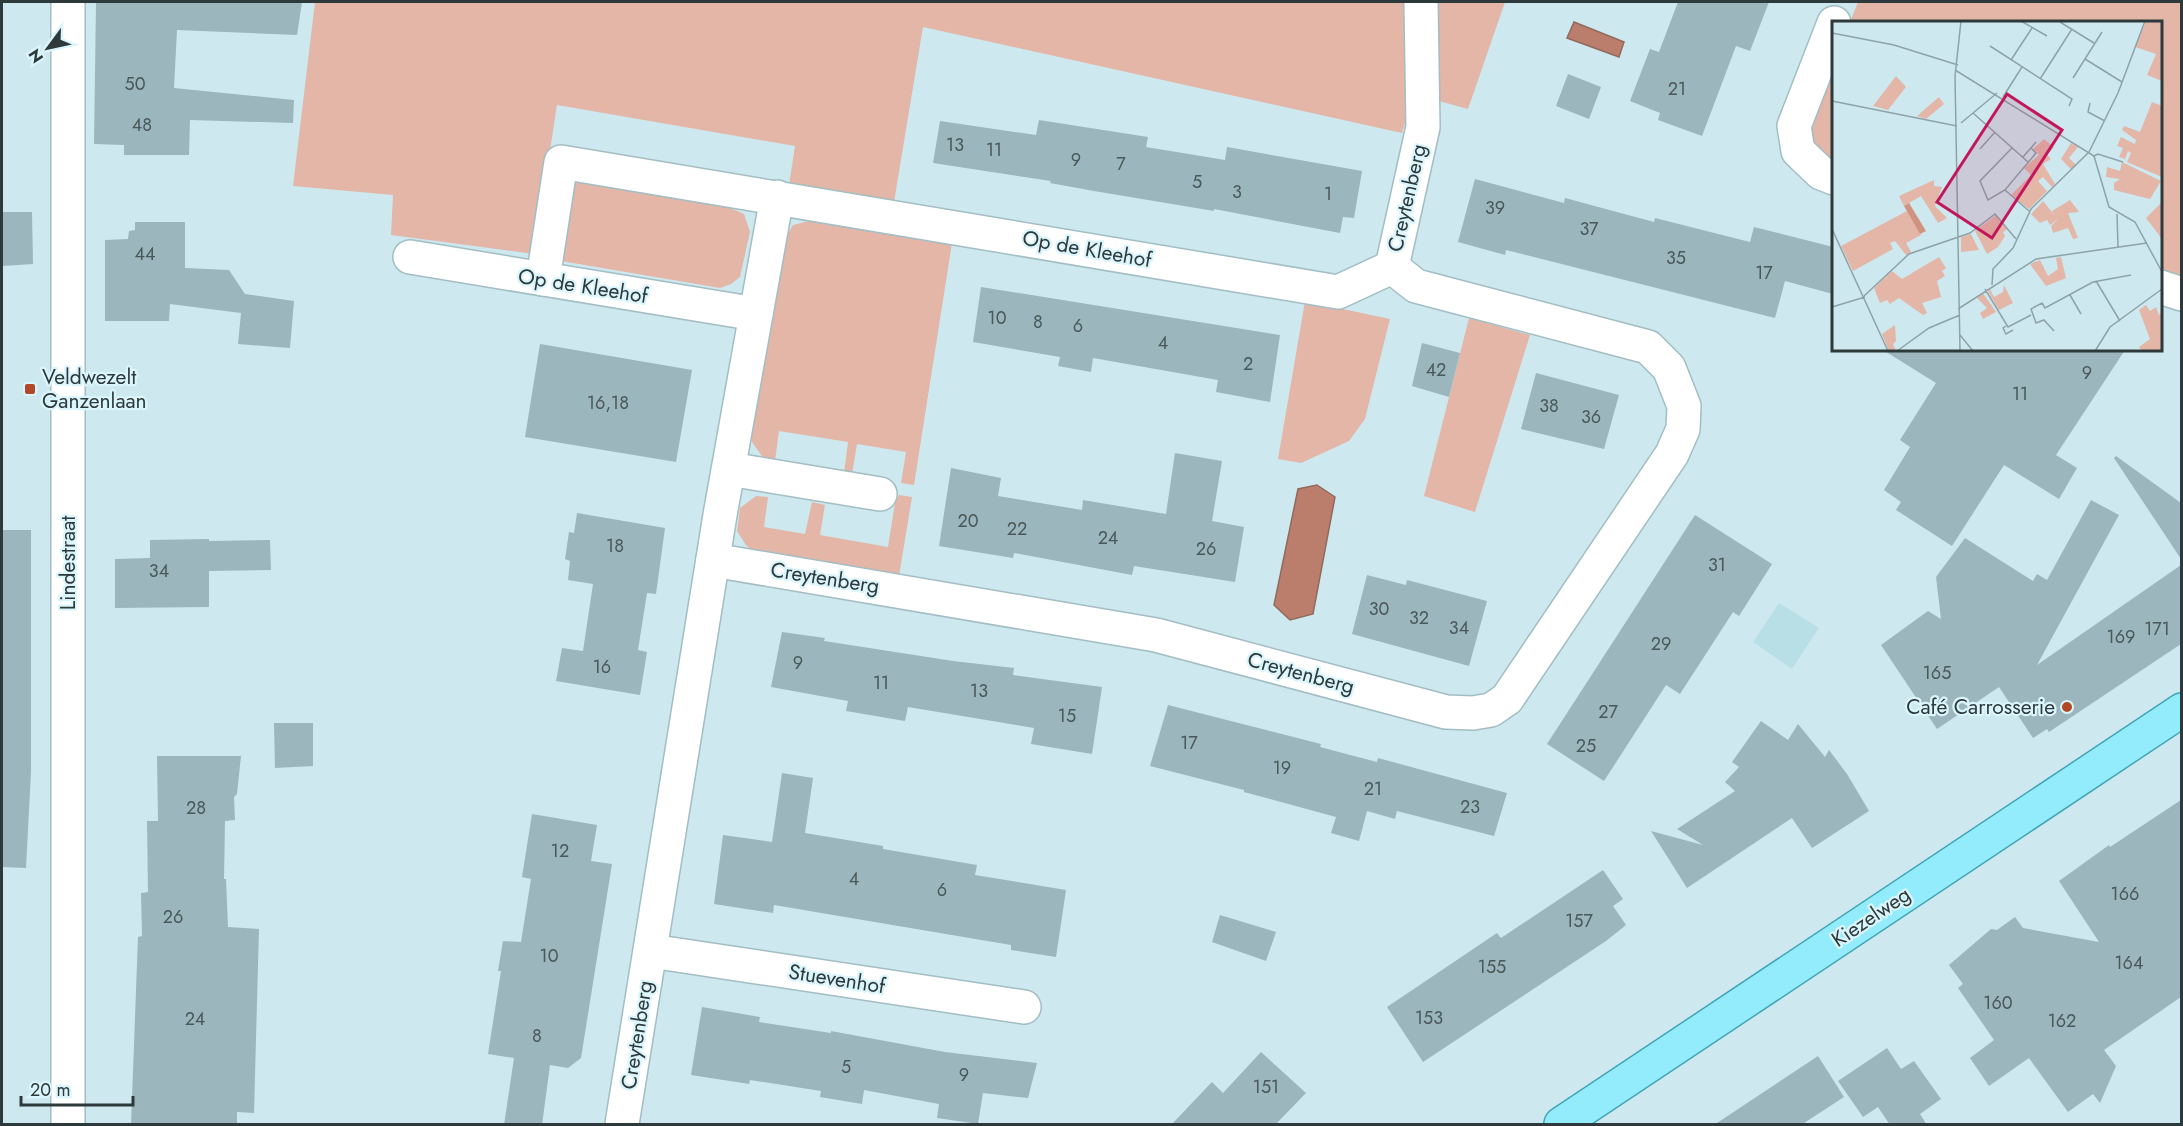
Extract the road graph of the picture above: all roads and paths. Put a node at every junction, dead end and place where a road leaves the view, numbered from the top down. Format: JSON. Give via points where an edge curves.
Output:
{"nodes":[{"id":1,"x":68,"y":2,"type":"edge"},
{"id":2,"x":1421,"y":2,"type":"edge"},
{"id":3,"x":1842,"y":2,"type":"edge"},
{"id":4,"x":1835,"y":21,"type":"edge"},
{"id":5,"x":1832,"y":28,"type":"edge"},
{"id":6,"x":1832,"y":178,"type":"edge"},
{"id":7,"x":777,"y":197,"type":"junction"},
{"id":8,"x":410,"y":257,"type":"dead end"},
{"id":9,"x":1392,"y":267,"type":"junction"},
{"id":10,"x":543,"y":279,"type":"junction"},
{"id":11,"x":2162,"y":288,"type":"edge"},
{"id":12,"x":2181,"y":294,"type":"edge"},
{"id":13,"x":756,"y":314,"type":"junction"},
{"id":14,"x":729,"y":469,"type":"junction"},
{"id":15,"x":880,"y":494,"type":"dead end"},
{"id":16,"x":713,"y":560,"type":"junction"},
{"id":17,"x":2181,"y":710,"type":"edge"},
{"id":18,"x":651,"y":951,"type":"junction"},
{"id":19,"x":1023,"y":1007,"type":"dead end"},
{"id":20,"x":68,"y":1125,"type":"edge"},
{"id":21,"x":622,"y":1125,"type":"edge"},
{"id":22,"x":1561,"y":1125,"type":"edge"}],
"edges":[{"from":1,"to":20,"type":"street","name":"Lindestraat"},
{"from":2,"to":9,"type":"street","name":"Creytenberg","via":[[1424,127]]},
{"from":3,"to":4,"type":"street"},
{"from":5,"to":6,"type":"street","via":[[1794,126],[1798,151],[1821,173]]},
{"from":7,"to":9,"type":"street","name":"Op de Kleehof","via":[[1338,292]]},
{"from":7,"to":10,"type":"street","name":"Op de Kleehof","via":[[561,162]]},
{"from":7,"to":13,"type":"street"},
{"from":8,"to":10,"type":"street","name":"Op de Kleehof"},
{"from":9,"to":16,"type":"street","name":"Creytenberg","via":[[1416,286],[1648,347],[1669,368],[1684,406],[1683,429],[1672,454],[1507,699],[1491,710],[1446,712],[1156,634]]},
{"from":10,"to":13,"type":"street","name":"Op de Kleehof"},
{"from":11,"to":12,"type":"street"},
{"from":13,"to":14,"type":"street"},
{"from":14,"to":15,"type":"street"},
{"from":14,"to":16,"type":"street"},
{"from":16,"to":18,"type":"street","name":"Creytenberg"},
{"from":17,"to":22,"type":"main road","name":"Kiezelweg"},
{"from":18,"to":19,"type":"street","name":"Stuevenhof"},
{"from":18,"to":21,"type":"street","name":"Creytenberg"}]}
